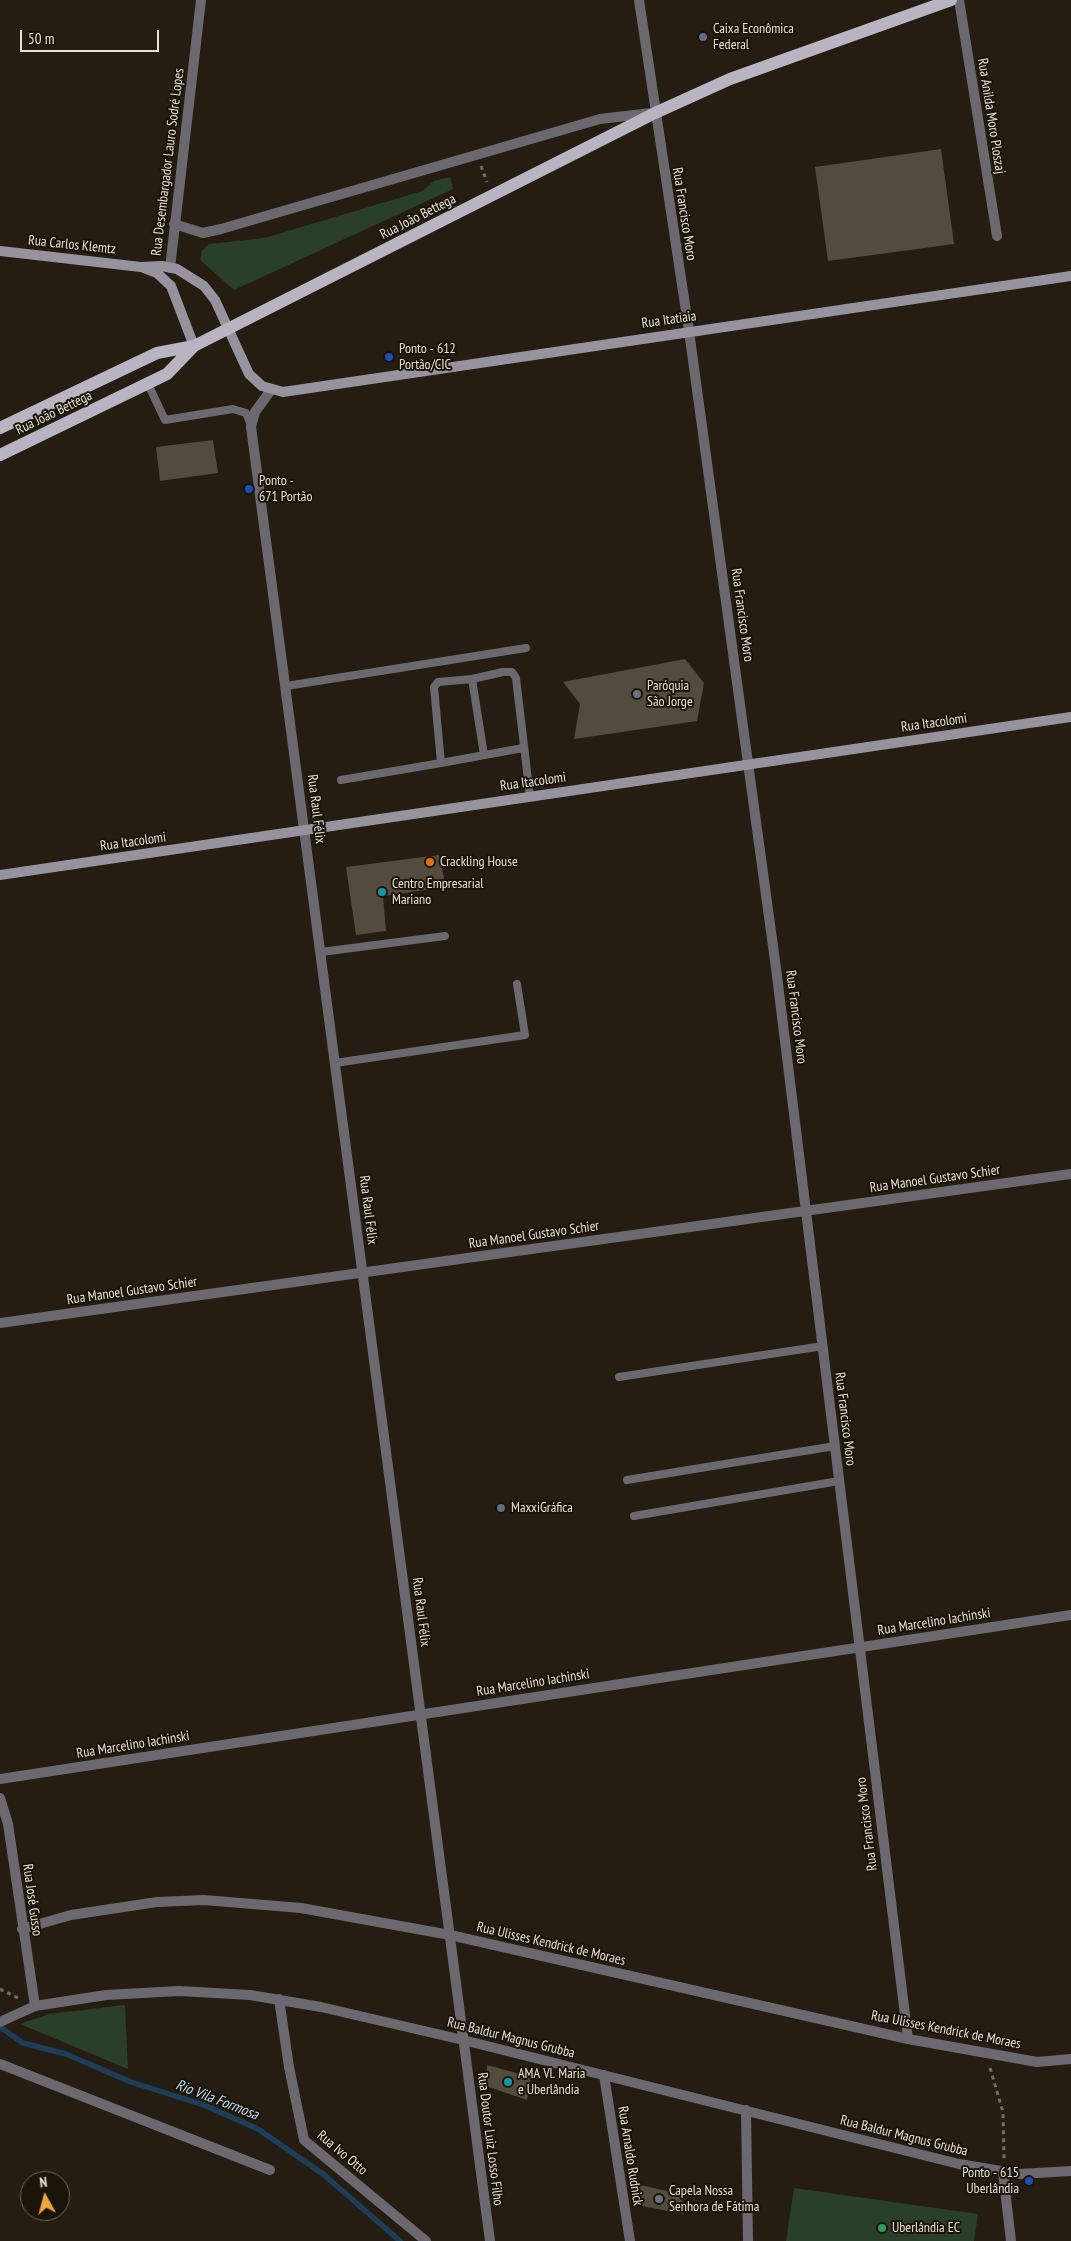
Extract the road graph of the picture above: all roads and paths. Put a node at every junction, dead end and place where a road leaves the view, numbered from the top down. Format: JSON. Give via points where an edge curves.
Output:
{"nodes":[{"id":1,"x":201,"y":0,"type":"edge"},
{"id":2,"x":639,"y":0,"type":"edge"},
{"id":3,"x":951,"y":0,"type":"edge"},
{"id":4,"x":959,"y":0,"type":"edge"},
{"id":5,"x":654,"y":113,"type":"junction"},
{"id":6,"x":477,"y":154,"type":"junction"},
{"id":7,"x":492,"y":196,"type":"junction"},
{"id":8,"x":174,"y":224,"type":"junction"},
{"id":9,"x":997,"y":236,"type":"dead end"},
{"id":10,"x":0,"y":251,"type":"edge"},
{"id":11,"x":141,"y":267,"type":"junction"},
{"id":12,"x":170,"y":268,"type":"junction"},
{"id":13,"x":1071,"y":276,"type":"edge"},
{"id":14,"x":228,"y":329,"type":"junction"},
{"id":15,"x":689,"y":332,"type":"junction"},
{"id":16,"x":194,"y":346,"type":"junction"},
{"id":17,"x":148,"y":384,"type":"junction"},
{"id":18,"x":271,"y":390,"type":"junction"},
{"id":19,"x":251,"y":427,"type":"junction"},
{"id":20,"x":0,"y":428,"type":"edge"},
{"id":21,"x":0,"y":455,"type":"edge"},
{"id":22,"x":526,"y":648,"type":"dead end"},
{"id":23,"x":472,"y":679,"type":"junction"},
{"id":24,"x":286,"y":686,"type":"junction"},
{"id":25,"x":1071,"y":717,"type":"edge"},
{"id":26,"x":523,"y":748,"type":"junction"},
{"id":27,"x":484,"y":755,"type":"junction"},
{"id":28,"x":442,"y":762,"type":"junction"},
{"id":29,"x":749,"y":764,"type":"junction"},
{"id":30,"x":341,"y":780,"type":"dead end"},
{"id":31,"x":530,"y":797,"type":"junction"},
{"id":32,"x":305,"y":830,"type":"junction"},
{"id":33,"x":0,"y":875,"type":"edge"},
{"id":34,"x":445,"y":936,"type":"dead end"},
{"id":35,"x":321,"y":952,"type":"junction"},
{"id":36,"x":517,"y":984,"type":"dead end"},
{"id":37,"x":335,"y":1063,"type":"junction"},
{"id":38,"x":1071,"y":1174,"type":"edge"},
{"id":39,"x":806,"y":1211,"type":"junction"},
{"id":40,"x":363,"y":1273,"type":"junction"},
{"id":41,"x":0,"y":1324,"type":"edge"},
{"id":42,"x":822,"y":1346,"type":"junction"},
{"id":43,"x":619,"y":1377,"type":"dead end"},
{"id":44,"x":835,"y":1446,"type":"junction"},
{"id":45,"x":627,"y":1480,"type":"dead end"},
{"id":46,"x":839,"y":1481,"type":"junction"},
{"id":47,"x":634,"y":1516,"type":"dead end"},
{"id":48,"x":1071,"y":1615,"type":"edge"},
{"id":49,"x":860,"y":1647,"type":"junction"},
{"id":50,"x":420,"y":1715,"type":"junction"},
{"id":51,"x":0,"y":1779,"type":"edge"},
{"id":52,"x":0,"y":1798,"type":"edge"},
{"id":53,"x":22,"y":1928,"type":"junction"},
{"id":54,"x":450,"y":1935,"type":"junction"},
{"id":55,"x":279,"y":2000,"type":"junction"},
{"id":56,"x":35,"y":2006,"type":"junction"},
{"id":57,"x":0,"y":2022,"type":"edge"},
{"id":58,"x":908,"y":2039,"type":"junction"},
{"id":59,"x":463,"y":2040,"type":"junction"},
{"id":60,"x":984,"y":2051,"type":"junction"},
{"id":61,"x":1071,"y":2059,"type":"edge"},
{"id":62,"x":0,"y":2064,"type":"edge"},
{"id":63,"x":604,"y":2075,"type":"junction"},
{"id":64,"x":746,"y":2110,"type":"junction"},
{"id":65,"x":270,"y":2170,"type":"dead end"},
{"id":66,"x":1071,"y":2171,"type":"edge"},
{"id":67,"x":1003,"y":2172,"type":"junction"},
{"id":68,"x":426,"y":2241,"type":"edge"},
{"id":69,"x":490,"y":2241,"type":"edge"},
{"id":70,"x":630,"y":2241,"type":"edge"},
{"id":71,"x":748,"y":2241,"type":"edge"},
{"id":72,"x":1011,"y":2241,"type":"edge"}],
"edges":[{"from":1,"to":8,"type":"street","name":"Rua Desembargador Lauro Sodré Lopes"},
{"from":2,"to":5,"type":"street","name":"Rua Francisco Moro"},
{"from":3,"to":5,"type":"main road","name":"Rua João Bettega","via":[[730,79]]},
{"from":4,"to":9,"type":"street","name":"Rua Anilda Moro Ploszaj"},
{"from":5,"to":6,"type":"street","name":"Rua João Bettega","via":[[600,119]]},
{"from":5,"to":7,"type":"main road","name":"Rua João Bettega"},
{"from":5,"to":15,"type":"street","name":"Rua Francisco Moro"},
{"from":6,"to":7,"type":"path"},
{"from":6,"to":8,"type":"street","name":"Rua João Bettega","via":[[221,229],[203,233]]},
{"from":7,"to":14,"type":"main road","name":"Rua João Bettega"},
{"from":8,"to":12,"type":"street","name":"Rua Desembargador Lauro Sodré Lopes"},
{"from":10,"to":11,"type":"main road","name":"Rua Carlos Klemtz"},
{"from":11,"to":12,"type":"main road","name":"Rua Carlos Klemtz"},
{"from":11,"to":16,"type":"main road","name":"Rua Carlos Klemtz","via":[[157,273],[171,286]]},
{"from":12,"to":14,"type":"main road","name":"Rua Carlos Klemtz","via":[[204,286],[215,300]]},
{"from":13,"to":15,"type":"main road","name":"Rua Itatiaia"},
{"from":14,"to":16,"type":"main road","name":"Rua João Bettega"},
{"from":14,"to":18,"type":"main road","via":[[249,374]]},
{"from":15,"to":18,"type":"main road","name":"Rua Itatiaia","via":[[283,392]]},
{"from":15,"to":29,"type":"street","name":"Rua Francisco Moro"},
{"from":16,"to":17,"type":"main road","name":"Rua João Bettega","via":[[167,374]]},
{"from":16,"to":20,"type":"main road","name":"Rua João Bettega","via":[[157,353]]},
{"from":17,"to":19,"type":"lane","via":[[165,420],[233,408],[246,414]]},
{"from":17,"to":21,"type":"main road","name":"Rua João Bettega"},
{"from":18,"to":19,"type":"street","via":[[255,412]]},
{"from":19,"to":24,"type":"street","name":"Rua Raul Félix"},
{"from":22,"to":24,"type":"lane"},
{"from":23,"to":26,"type":"lane","via":[[512,672],[516,678]]},
{"from":23,"to":27,"type":"lane"},
{"from":23,"to":28,"type":"lane","via":[[438,682],[434,687]]},
{"from":24,"to":32,"type":"street","name":"Rua Raul Félix"},
{"from":25,"to":29,"type":"main road","name":"Rua Itacolomi"},
{"from":26,"to":27,"type":"lane"},
{"from":26,"to":31,"type":"lane"},
{"from":27,"to":28,"type":"lane"},
{"from":28,"to":30,"type":"lane"},
{"from":29,"to":31,"type":"main road","name":"Rua Itacolomi"},
{"from":29,"to":39,"type":"street","name":"Rua Francisco Moro"},
{"from":31,"to":32,"type":"main road","name":"Rua Itacolomi"},
{"from":32,"to":33,"type":"main road","name":"Rua Itacolomi"},
{"from":32,"to":35,"type":"street","name":"Rua Raul Félix"},
{"from":34,"to":35,"type":"lane"},
{"from":35,"to":37,"type":"street","name":"Rua Raul Félix"},
{"from":36,"to":37,"type":"lane","via":[[525,1035]]},
{"from":37,"to":40,"type":"street","name":"Rua Raul Félix"},
{"from":38,"to":39,"type":"street","name":"Rua Manoel Gustavo Schier"},
{"from":39,"to":40,"type":"street","name":"Rua Manoel Gustavo Schier"},
{"from":39,"to":42,"type":"street","name":"Rua Francisco Moro"},
{"from":40,"to":41,"type":"street","name":"Rua Manoel Gustavo Schier"},
{"from":40,"to":50,"type":"street","name":"Rua Raul Félix"},
{"from":42,"to":43,"type":"lane"},
{"from":42,"to":44,"type":"street","name":"Rua Francisco Moro"},
{"from":44,"to":45,"type":"lane"},
{"from":44,"to":46,"type":"street","name":"Rua Francisco Moro"},
{"from":46,"to":47,"type":"lane"},
{"from":46,"to":49,"type":"street","name":"Rua Francisco Moro"},
{"from":48,"to":49,"type":"street","name":"Rua Marcelino Iachinski"},
{"from":49,"to":50,"type":"street","name":"Rua Marcelino Iachinski"},
{"from":49,"to":58,"type":"street","name":"Rua Francisco Moro"},
{"from":50,"to":51,"type":"street","name":"Rua Marcelino Iachinski"},
{"from":50,"to":54,"type":"street","name":"Rua Raul Félix"},
{"from":52,"to":53,"type":"street","name":"Rua José Gusso","via":[[8,1824]]},
{"from":53,"to":54,"type":"street","name":"Rua Ulisses Kendrick de Moraes","via":[[111,1908],[204,1900],[301,1908]]},
{"from":53,"to":56,"type":"street","name":"Rua José Gusso"},
{"from":54,"to":58,"type":"street","name":"Rua Ulisses Kendrick de Moraes"},
{"from":54,"to":59,"type":"street","name":"Rua Raul Félix"},
{"from":55,"to":56,"type":"street","name":"Rua Baldur Magnus Grubba","via":[[179,1991],[106,1995]]},
{"from":55,"to":59,"type":"street","name":"Rua Baldur Magnus Grubba"},
{"from":55,"to":68,"type":"street","name":"Rua Ivo Otto","via":[[304,2140]]},
{"from":56,"to":57,"type":"street","name":"Rua Baldur Magnus Grubba"},
{"from":58,"to":60,"type":"street","name":"Rua Ulisses Kendrick de Moraes"},
{"from":59,"to":63,"type":"street","name":"Rua Baldur Magnus Grubba"},
{"from":59,"to":69,"type":"street","name":"Rua Doutor Luiz Losso Filho"},
{"from":60,"to":61,"type":"street","name":"Rua Ulisses Kendrick de Moraes","via":[[1037,2062]]},
{"from":60,"to":67,"type":"path","via":[[1003,2112]]},
{"from":62,"to":65,"type":"street"},
{"from":63,"to":64,"type":"street","name":"Rua Baldur Magnus Grubba"},
{"from":63,"to":70,"type":"street","name":"Rua Arnaldo Rudnick"},
{"from":64,"to":67,"type":"street","name":"Rua Baldur Magnus Grubba","via":[[934,2158]]},
{"from":64,"to":71,"type":"street"},
{"from":66,"to":67,"type":"street","name":"Rua Baldur Magnus Grubba"},
{"from":67,"to":72,"type":"street"}]}
